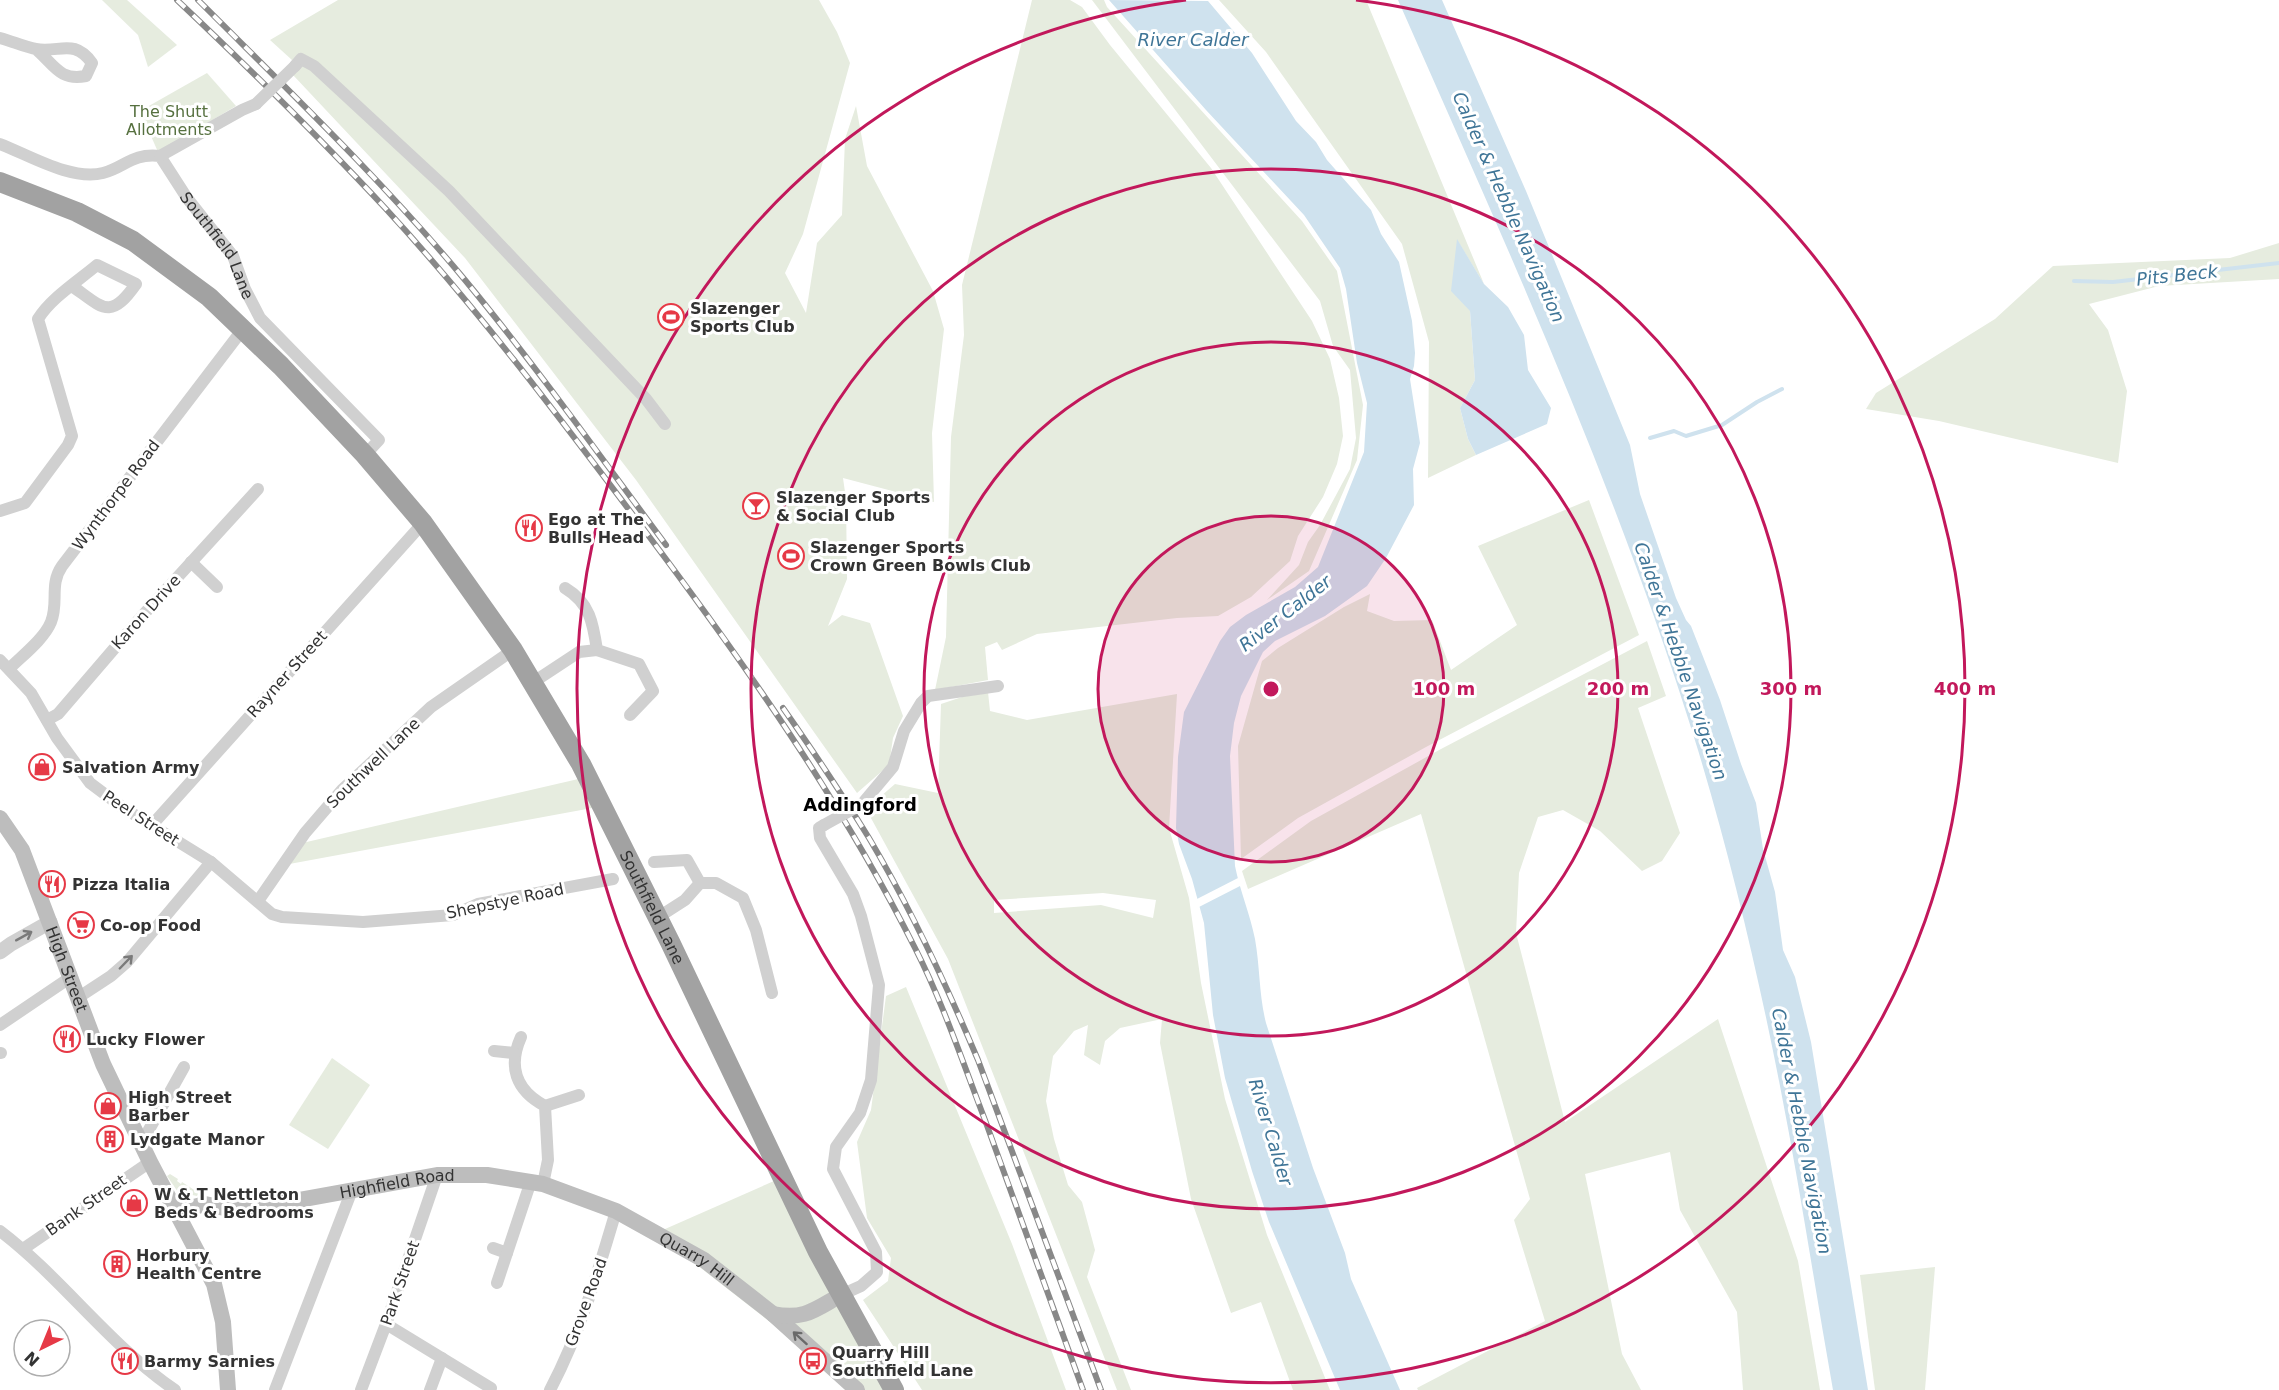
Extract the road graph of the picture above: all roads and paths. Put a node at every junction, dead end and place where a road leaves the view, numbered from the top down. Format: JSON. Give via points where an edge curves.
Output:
{"nodes":[{"id":1,"x":0,"y":38,"type":"edge"},
{"id":2,"x":38,"y":50,"type":"dead end"},
{"id":3,"x":0,"y":144,"type":"edge"},
{"id":4,"x":160,"y":156,"type":"junction"},
{"id":5,"x":0,"y":182,"type":"edge"},
{"id":6,"x":72,"y":286,"type":"junction"},
{"id":7,"x":243,"y":329,"type":"junction"},
{"id":8,"x":665,"y":424,"type":"dead end"},
{"id":9,"x":364,"y":455,"type":"junction"},
{"id":10,"x":252,"y":493,"type":"dead end"},
{"id":11,"x":0,"y":511,"type":"edge"},
{"id":12,"x":423,"y":523,"type":"junction"},
{"id":13,"x":191,"y":562,"type":"junction"},
{"id":14,"x":217,"y":587,"type":"dead end"},
{"id":15,"x":565,"y":588,"type":"dead end"},
{"id":16,"x":513,"y":650,"type":"junction"},
{"id":17,"x":597,"y":650,"type":"junction"},
{"id":18,"x":5,"y":664,"type":"edge"},
{"id":19,"x":532,"y":683,"type":"junction"},
{"id":20,"x":998,"y":686,"type":"dead end"},
{"id":21,"x":630,"y":715,"type":"dead end"},
{"id":22,"x":47,"y":720,"type":"junction"},
{"id":23,"x":0,"y":818,"type":"edge"},
{"id":24,"x":152,"y":825,"type":"junction"},
{"id":25,"x":211,"y":862,"type":"junction"},
{"id":26,"x":654,"y":862,"type":"dead end"},
{"id":27,"x":613,"y":879,"type":"dead end"},
{"id":28,"x":700,"y":883,"type":"junction"},
{"id":29,"x":258,"y":901,"type":"junction"},
{"id":30,"x":657,"y":918,"type":"junction"},
{"id":31,"x":50,"y":922,"type":"junction"},
{"id":32,"x":0,"y":952,"type":"edge"},
{"id":33,"x":71,"y":977,"type":"junction"},
{"id":34,"x":772,"y":993,"type":"dead end"},
{"id":35,"x":79,"y":997,"type":"junction"},
{"id":36,"x":0,"y":1025,"type":"edge"},
{"id":37,"x":521,"y":1037,"type":"dead end"},
{"id":38,"x":494,"y":1051,"type":"dead end"},
{"id":39,"x":514,"y":1053,"type":"junction"},
{"id":40,"x":184,"y":1067,"type":"dead end"},
{"id":41,"x":579,"y":1095,"type":"dead end"},
{"id":42,"x":545,"y":1106,"type":"junction"},
{"id":43,"x":141,"y":1144,"type":"junction"},
{"id":44,"x":150,"y":1162,"type":"junction"},
{"id":45,"x":438,"y":1175,"type":"junction"},
{"id":46,"x":537,"y":1182,"type":"junction"},
{"id":47,"x":352,"y":1190,"type":"junction"},
{"id":48,"x":616,"y":1211,"type":"junction"},
{"id":49,"x":176,"y":1212,"type":"junction"},
{"id":50,"x":0,"y":1231,"type":"edge"},
{"id":51,"x":493,"y":1248,"type":"dead end"},
{"id":52,"x":23,"y":1249,"type":"junction"},
{"id":53,"x":507,"y":1252,"type":"junction"},
{"id":54,"x":497,"y":1283,"type":"dead end"},
{"id":55,"x":841,"y":1295,"type":"junction"},
{"id":56,"x":773,"y":1314,"type":"junction"},
{"id":57,"x":386,"y":1324,"type":"junction"},
{"id":58,"x":442,"y":1358,"type":"junction"},
{"id":59,"x":491,"y":1388,"type":"dead end"},
{"id":60,"x":175,"y":1390,"type":"edge"},
{"id":61,"x":228,"y":1390,"type":"edge"},
{"id":62,"x":275,"y":1390,"type":"edge"},
{"id":63,"x":361,"y":1390,"type":"edge"},
{"id":64,"x":430,"y":1390,"type":"edge"},
{"id":65,"x":550,"y":1390,"type":"edge"},
{"id":66,"x":857,"y":1390,"type":"edge"},
{"id":67,"x":894,"y":1390,"type":"edge"}],
"edges":[{"from":1,"to":2,"type":"street"},
{"from":3,"to":4,"type":"street","via":[[80,175],[105,173],[138,156]]},
{"from":4,"to":8,"type":"street","bridge":true,"via":[[256,104],[301,59],[314,66],[449,192],[646,399]]},
{"from":4,"to":9,"type":"street","name":"Southfield Lane","via":[[233,256],[260,318],[379,440]]},
{"from":5,"to":7,"type":"highway","name":"Southfield Lane","via":[[77,212],[133,241],[209,297]]},
{"from":6,"to":6,"type":"street","via":[[97,265],[136,284],[120,305],[108,308]]},
{"from":6,"to":11,"type":"street","via":[[38,319],[72,436],[25,503]]},
{"from":7,"to":9,"type":"highway","name":"Southfield Lane"},
{"from":7,"to":18,"type":"street","name":"Wynthorpe Road","via":[[62,566],[54,579],[52,621],[46,630]]},
{"from":9,"to":12,"type":"highway","name":"Southfield Lane"},
{"from":10,"to":13,"type":"street","name":"Karon Drive"},
{"from":12,"to":16,"type":"highway","name":"Southfield Lane"},
{"from":12,"to":24,"type":"street","name":"Rayner Street"},
{"from":13,"to":14,"type":"street","name":"Karon Drive"},
{"from":13,"to":22,"type":"street","name":"Karon Drive","via":[[98,659],[58,714]]},
{"from":15,"to":17,"type":"street","via":[[576,594],[592,616]]},
{"from":16,"to":19,"type":"highway","name":"Southfield Lane"},
{"from":16,"to":29,"type":"street","name":"Southwell Lane","via":[[431,707],[342,790],[305,833]]},
{"from":17,"to":19,"type":"street","via":[[579,652]]},
{"from":17,"to":21,"type":"street","via":[[639,664],[653,691]]},
{"from":18,"to":22,"type":"street","name":"Peel Street","via":[[31,693]]},
{"from":19,"to":30,"type":"highway","name":"Southfield Lane","via":[[581,764]]},
{"from":20,"to":55,"type":"street","bridge":true,"via":[[928,696],[904,731],[893,767],[862,804],[819,828],[820,838],[854,894],[879,985],[872,1080],[860,1113],[836,1147],[833,1169],[876,1252],[877,1272],[861,1286]]},
{"from":22,"to":24,"type":"street","name":"Peel Street","via":[[90,783]]},
{"from":23,"to":31,"type":"main road","name":"High Street","via":[[22,850]]},
{"from":24,"to":25,"type":"street","name":"Peel Street"},
{"from":25,"to":29,"type":"street","name":"Peel Street"},
{"from":35,"to":25,"type":"street","one_way":true,"via":[[127,962]]},
{"from":26,"to":28,"type":"street","via":[[687,860]]},
{"from":27,"to":29,"type":"street","name":"Shepstye Road","via":[[478,904],[453,915],[363,922],[282,917],[272,914]]},
{"from":28,"to":30,"type":"street","via":[[685,900]]},
{"from":28,"to":34,"type":"street","via":[[716,883],[743,898],[756,930]]},
{"from":30,"to":55,"type":"highway","name":"Southfield Lane"},
{"from":32,"to":31,"type":"street","one_way":true},
{"from":31,"to":33,"type":"main road","name":"High Street"},
{"from":33,"to":35,"type":"main road","name":"High Street"},
{"from":33,"to":36,"type":"street"},
{"from":35,"to":43,"type":"main road","name":"High Street","via":[[103,1064]]},
{"from":37,"to":39,"type":"street"},
{"from":38,"to":39,"type":"street"},
{"from":39,"to":42,"type":"street","via":[[519,1084]]},
{"from":40,"to":43,"type":"street"},
{"from":41,"to":42,"type":"street"},
{"from":42,"to":46,"type":"street","via":[[549,1160]]},
{"from":43,"to":44,"type":"main road","name":"High Street"},
{"from":44,"to":49,"type":"main road","name":"High Street"},
{"from":44,"to":52,"type":"street","name":"Bank Street"},
{"from":45,"to":46,"type":"main road","name":"Highfield Road","via":[[487,1175]]},
{"from":45,"to":47,"type":"main road","name":"Highfield Road"},
{"from":45,"to":57,"type":"street","name":"Park Street"},
{"from":46,"to":48,"type":"main road","name":"Highfield Road"},
{"from":46,"to":53,"type":"street"},
{"from":47,"to":49,"type":"main road","name":"Highfield Road","via":[[255,1208],[229,1209],[205,1204]]},
{"from":47,"to":62,"type":"street"},
{"from":48,"to":56,"type":"main road","name":"Quarry Hill","via":[[704,1260]]},
{"from":48,"to":65,"type":"street","name":"Grove Road","via":[[576,1335]]},
{"from":49,"to":61,"type":"main road","name":"High Street","via":[[214,1284],[223,1322]]},
{"from":50,"to":52,"type":"street"},
{"from":51,"to":53,"type":"street"},
{"from":52,"to":60,"type":"street","via":[[124,1351]]},
{"from":53,"to":54,"type":"street"},
{"from":55,"to":56,"type":"main road","via":[[806,1314]]},
{"from":55,"to":67,"type":"highway","name":"Southfield Lane"},
{"from":66,"to":56,"type":"main road","name":"Quarry Hill","one_way":true},
{"from":57,"to":58,"type":"street"},
{"from":57,"to":63,"type":"street","name":"Park Street"},
{"from":58,"to":59,"type":"street"},
{"from":58,"to":64,"type":"street"}]}
